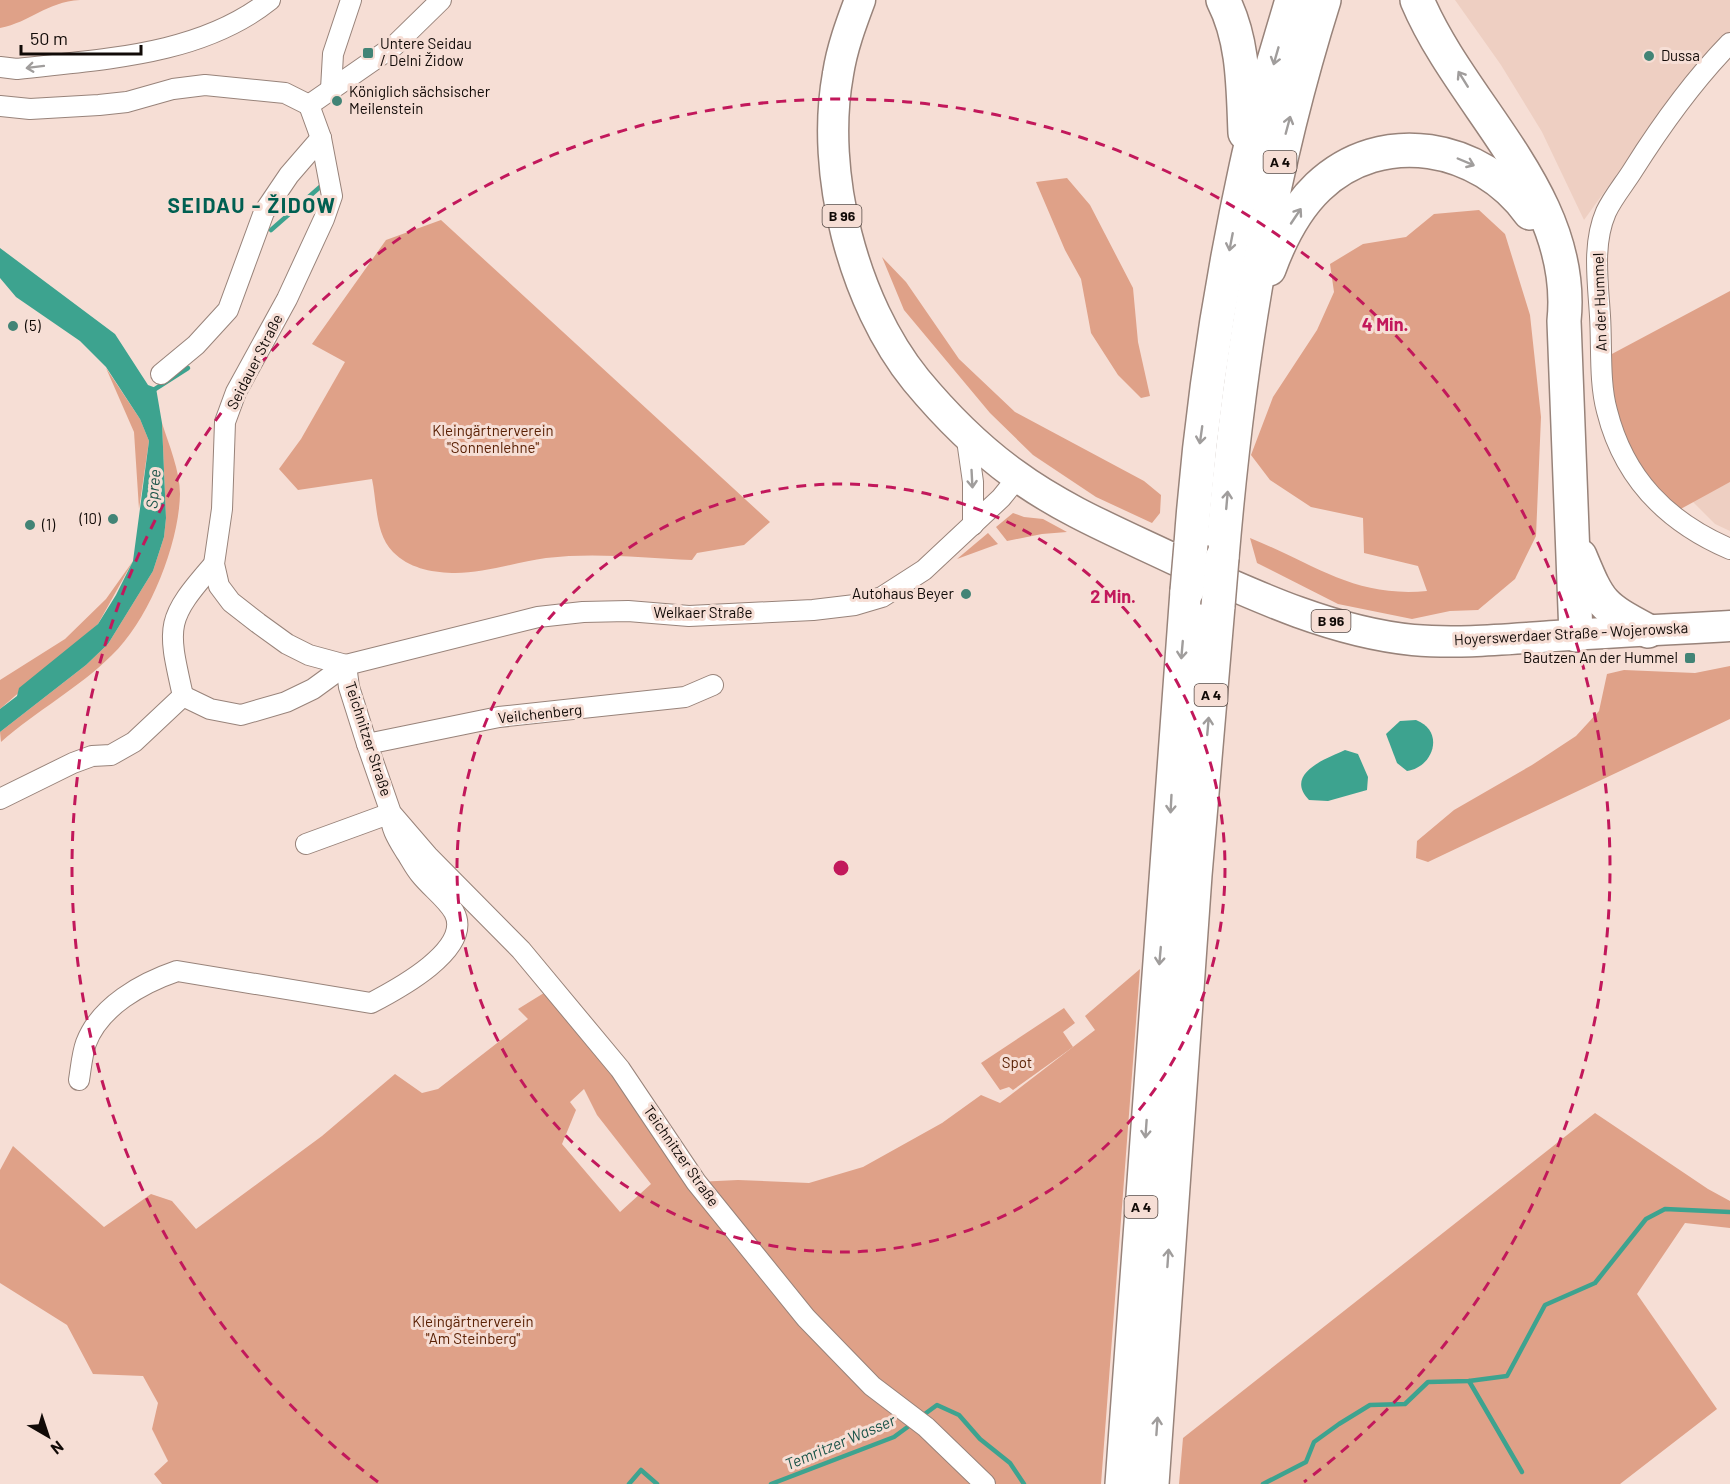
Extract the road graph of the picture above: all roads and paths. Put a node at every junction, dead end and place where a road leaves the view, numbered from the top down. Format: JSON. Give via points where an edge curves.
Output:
{"nodes":[{"id":1,"x":270,"y":0,"type":"edge"},
{"id":2,"x":351,"y":0,"type":"edge"},
{"id":3,"x":441,"y":0,"type":"edge"},
{"id":4,"x":860,"y":0,"type":"edge"},
{"id":5,"x":1224,"y":0,"type":"edge"},
{"id":6,"x":1292,"y":0,"type":"edge"},
{"id":7,"x":1324,"y":0,"type":"edge"},
{"id":8,"x":1417,"y":0,"type":"edge"},
{"id":9,"x":1730,"y":43,"type":"edge"},
{"id":10,"x":0,"y":67,"type":"edge"},
{"id":11,"x":331,"y":89,"type":"junction"},
{"id":12,"x":309,"y":105,"type":"junction"},
{"id":13,"x":0,"y":106,"type":"edge"},
{"id":14,"x":321,"y":138,"type":"junction"},
{"id":15,"x":1246,"y":164,"type":"junction"},
{"id":16,"x":1564,"y":321,"type":"junction"},
{"id":17,"x":1247,"y":326,"type":"junction"},
{"id":18,"x":161,"y":374,"type":"dead end"},
{"id":19,"x":966,"y":434,"type":"junction"},
{"id":20,"x":1017,"y":477,"type":"junction"},
{"id":21,"x":973,"y":525,"type":"junction"},
{"id":22,"x":1573,"y":540,"type":"junction"},
{"id":23,"x":1730,"y":549,"type":"edge"},
{"id":24,"x":214,"y":564,"type":"junction"},
{"id":25,"x":1730,"y":626,"type":"edge"},
{"id":26,"x":1648,"y":631,"type":"junction"},
{"id":27,"x":1576,"y":634,"type":"junction"},
{"id":28,"x":346,"y":665,"type":"junction"},
{"id":29,"x":713,"y":685,"type":"dead end"},
{"id":30,"x":183,"y":696,"type":"junction"},
{"id":31,"x":367,"y":744,"type":"junction"},
{"id":32,"x":0,"y":799,"type":"edge"},
{"id":33,"x":392,"y":813,"type":"junction"},
{"id":34,"x":306,"y":844,"type":"dead end"},
{"id":35,"x":78,"y":1080,"type":"dead end"},
{"id":36,"x":985,"y":1484,"type":"edge"},
{"id":37,"x":1122,"y":1484,"type":"edge"},
{"id":38,"x":1152,"y":1484,"type":"edge"}],
"edges":[{"from":1,"to":10,"type":"street","one_way":true,"via":[[213,32],[158,50],[17,69]]},
{"from":2,"to":11,"type":"street","via":[[333,54]]},
{"from":3,"to":11,"type":"street","via":[[394,46]]},
{"from":4,"to":19,"type":"main road","name":"Hoyerswerdaer Straße - Wojerowska","number":"B 96","via":[[846,38],[834,106],[833,147],[844,225],[871,303],[891,341],[915,379]]},
{"from":5,"to":15,"type":"highway","via":[[1238,37]]},
{"from":6,"to":15,"type":"highway","number":"A 4","one_way":true},
{"from":17,"to":7,"type":"highway","number":"A 4","one_way":true,"via":[[1265,224]]},
{"from":16,"to":8,"type":"highway","one_way":true,"via":[[1567,296],[1563,265],[1547,215]]},
{"from":9,"to":23,"type":"street","name":"An der Hummel","via":[[1671,110],[1606,212],[1597,262],[1607,410],[1619,445],[1652,497],[1670,516]]},
{"from":11,"to":12,"type":"street"},
{"from":12,"to":13,"type":"street","via":[[285,93],[205,85],[99,105]]},
{"from":12,"to":14,"type":"street","name":"Seidauer Straße"},
{"from":14,"to":18,"type":"street","via":[[264,212],[228,310],[196,345]]},
{"from":14,"to":24,"type":"street","name":"Seidauer Straße","via":[[332,196],[292,289],[236,392],[225,422],[222,509]]},
{"from":15,"to":37,"type":"highway","number":"A 4","one_way":true,"bridge":true,"via":[[1213,346],[1196,470]]},
{"from":17,"to":16,"type":"highway","one_way":true,"via":[[1283,237],[1314,192],[1350,166],[1411,150],[1461,159],[1488,171],[1515,192],[1545,244]]},
{"from":16,"to":22,"type":"highway"},
{"from":38,"to":17,"type":"highway","number":"A 4","one_way":true,"bridge":true,"via":[[1195,875],[1232,436]]},
{"from":19,"to":20,"type":"main road","name":"Hoyerswerdaer Straße - Wojerowska","number":"B 96"},
{"from":19,"to":21,"type":"street","one_way":true,"via":[[973,482]]},
{"from":20,"to":21,"type":"street","name":"Welkaer Straße"},
{"from":20,"to":27,"type":"main road","name":"Hoyerswerdaer Straße - Wojerowska","number":"B 96","via":[[1097,523],[1199,570],[1286,607],[1351,628],[1411,639],[1471,642]]},
{"from":21,"to":28,"type":"street","name":"Welkaer Straße","via":[[924,570],[882,597],[855,605],[689,616],[628,611],[549,616],[482,629]]},
{"from":22,"to":26,"type":"highway","via":[[1597,596],[1620,616]]},
{"from":22,"to":27,"type":"highway"},
{"from":24,"to":28,"type":"street","name":"Seidauer Straße","via":[[219,586],[231,602],[258,623],[309,655]]},
{"from":24,"to":30,"type":"street","via":[[181,605],[172,626],[172,647]]},
{"from":25,"to":26,"type":"main road","name":"Hoyerswerdaer Straße - Wojerowska","number":"B 96"},
{"from":26,"to":27,"type":"main road","name":"Hoyerswerdaer Straße - Wojerowska","number":"B 96"},
{"from":28,"to":30,"type":"street","via":[[286,702],[241,715],[210,709]]},
{"from":28,"to":31,"type":"street","name":"Teichnitzer Straße"},
{"from":29,"to":31,"type":"street","name":"Veilchenberg","via":[[685,697],[499,717]]},
{"from":30,"to":32,"type":"street","via":[[134,742],[111,755],[92,756]]},
{"from":31,"to":33,"type":"street","name":"Teichnitzer Straße"},
{"from":33,"to":34,"type":"street","name":"Teichnitzer Straße"},
{"from":33,"to":35,"type":"street","name":"Teichnitzer Straße","via":[[391,824],[400,843],[457,921],[450,945],[433,963],[371,1004],[177,971],[151,980],[108,1010],[86,1042]]},
{"from":33,"to":36,"type":"street","name":"Teichnitzer Straße","via":[[428,856],[521,950],[620,1069],[696,1182],[806,1318],[866,1379],[902,1406]]}]}
